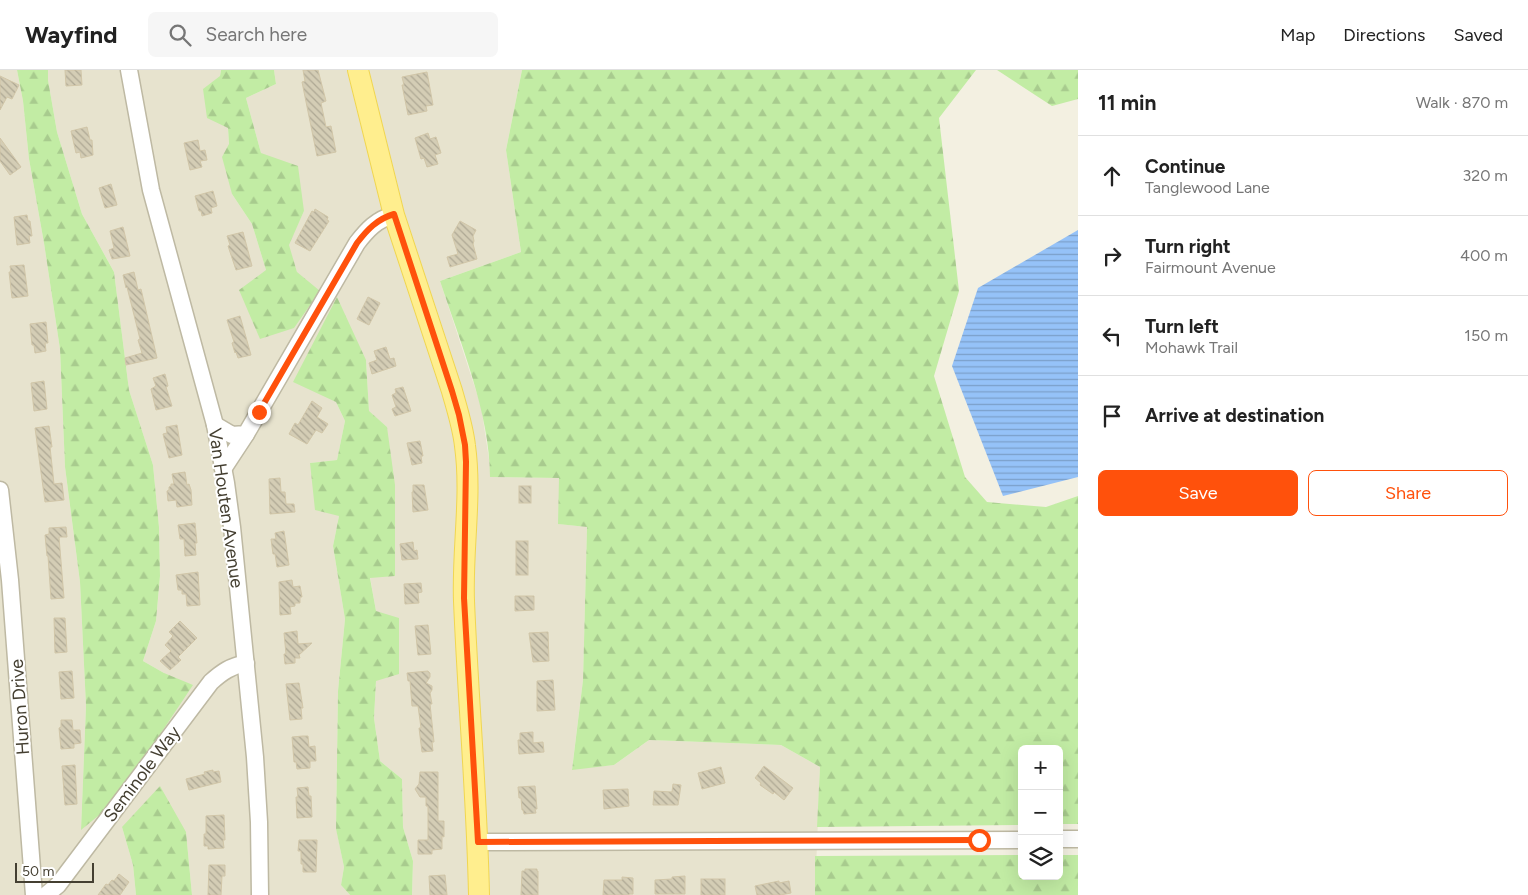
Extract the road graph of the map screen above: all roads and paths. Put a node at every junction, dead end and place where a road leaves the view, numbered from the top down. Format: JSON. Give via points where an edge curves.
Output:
{"nodes":[{"id":1,"x":129,"y":70,"type":"edge"},
{"id":2,"x":358,"y":70,"type":"edge"},
{"id":3,"x":394,"y":214,"type":"junction"},
{"id":4,"x":215,"y":425,"type":"junction"},
{"id":5,"x":246,"y":434,"type":"junction"},
{"id":6,"x":223,"y":469,"type":"junction"},
{"id":7,"x":0,"y":490,"type":"edge"},
{"id":8,"x":246,"y":663,"type":"junction"},
{"id":9,"x":1063,"y":839,"type":"edge"},
{"id":10,"x":1078,"y":839,"type":"edge"},
{"id":11,"x":1018,"y":840,"type":"edge"},
{"id":12,"x":478,"y":842,"type":"junction"},
{"id":13,"x":34,"y":895,"type":"edge"},
{"id":14,"x":46,"y":895,"type":"edge"},
{"id":15,"x":260,"y":895,"type":"edge"},
{"id":16,"x":479,"y":895,"type":"edge"}],
"edges":[{"from":1,"to":4,"type":"street","name":"Van Houten Avenue","via":[[151,190]]},
{"from":2,"to":3,"type":"main road"},
{"from":3,"to":5,"type":"street","via":[[375,223],[357,243]]},
{"from":3,"to":12,"type":"main road","via":[[452,391],[465,445],[464,598]]},
{"from":4,"to":5,"type":"street","via":[[232,435]]},
{"from":4,"to":6,"type":"street","name":"Van Houten Avenue"},
{"from":5,"to":6,"type":"street"},
{"from":6,"to":8,"type":"street","name":"Van Houten Avenue"},
{"from":7,"to":13,"type":"street","name":"Huron Drive"},
{"from":8,"to":14,"type":"street","name":"Seminole Way","via":[[226,669],[211,682],[58,885]]},
{"from":8,"to":15,"type":"street","name":"Van Houten Avenue","via":[[260,822]]},
{"from":9,"to":10,"type":"street"},
{"from":11,"to":12,"type":"street"},
{"from":12,"to":16,"type":"main road"}]}
